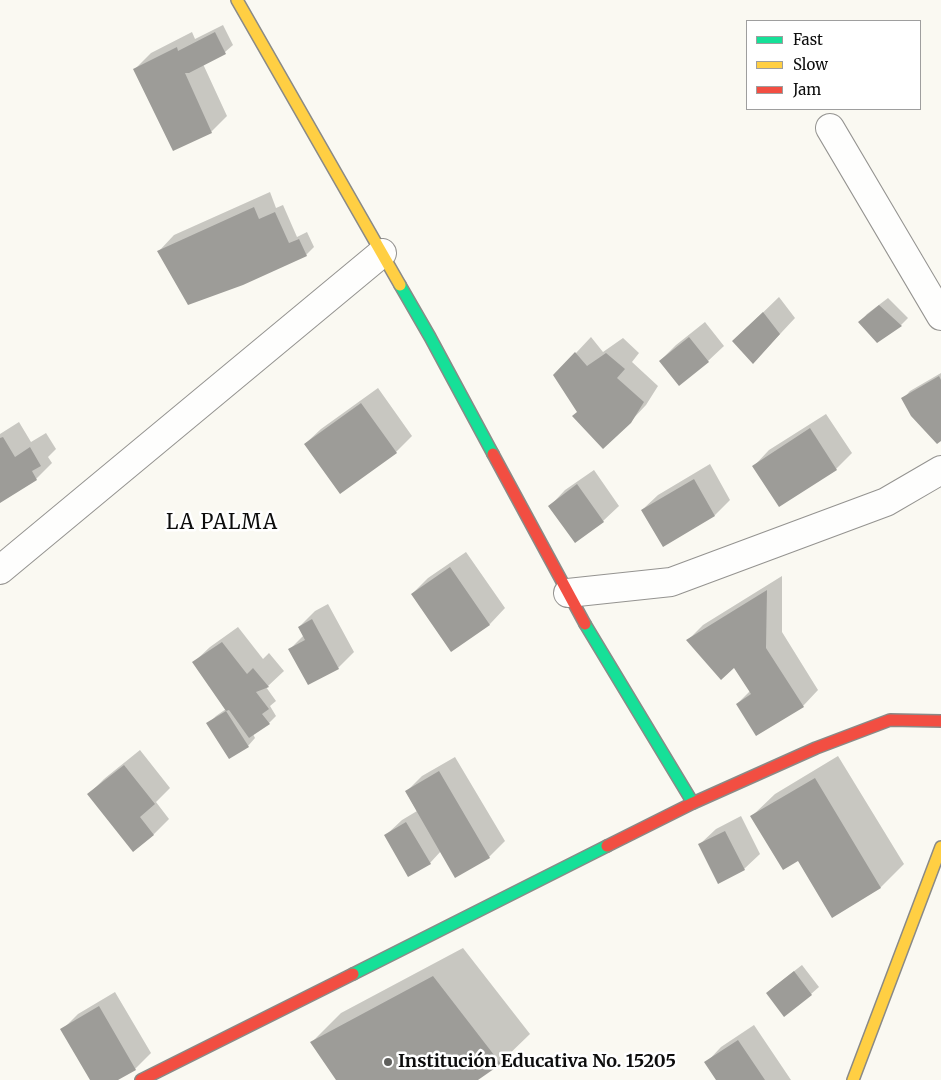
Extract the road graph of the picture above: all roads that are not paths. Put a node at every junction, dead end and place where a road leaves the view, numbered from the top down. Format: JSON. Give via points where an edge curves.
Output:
{"nodes":[{"id":1,"x":238,"y":0,"type":"edge"},
{"id":2,"x":830,"y":128,"type":"dead end"},
{"id":3,"x":382,"y":253,"type":"junction"},
{"id":4,"x":941,"y":316,"type":"edge"},
{"id":5,"x":941,"y":470,"type":"edge"},
{"id":6,"x":0,"y":570,"type":"edge"},
{"id":7,"x":568,"y":593,"type":"junction"},
{"id":8,"x":941,"y":721,"type":"edge"},
{"id":9,"x":693,"y":803,"type":"junction"},
{"id":10,"x":941,"y":847,"type":"edge"},
{"id":11,"x":141,"y":1080,"type":"edge"},
{"id":12,"x":854,"y":1080,"type":"edge"}],
"edges":[{"from":1,"to":3,"type":"street"},
{"from":2,"to":4,"type":"street"},
{"from":3,"to":6,"type":"street"},
{"from":3,"to":7,"type":"street"},
{"from":5,"to":7,"type":"street","via":[[886,502],[671,582]]},
{"from":7,"to":9,"type":"street"},
{"from":8,"to":9,"type":"street","via":[[890,720],[816,748]]},
{"from":9,"to":11,"type":"street"},
{"from":10,"to":12,"type":"street"}]}
